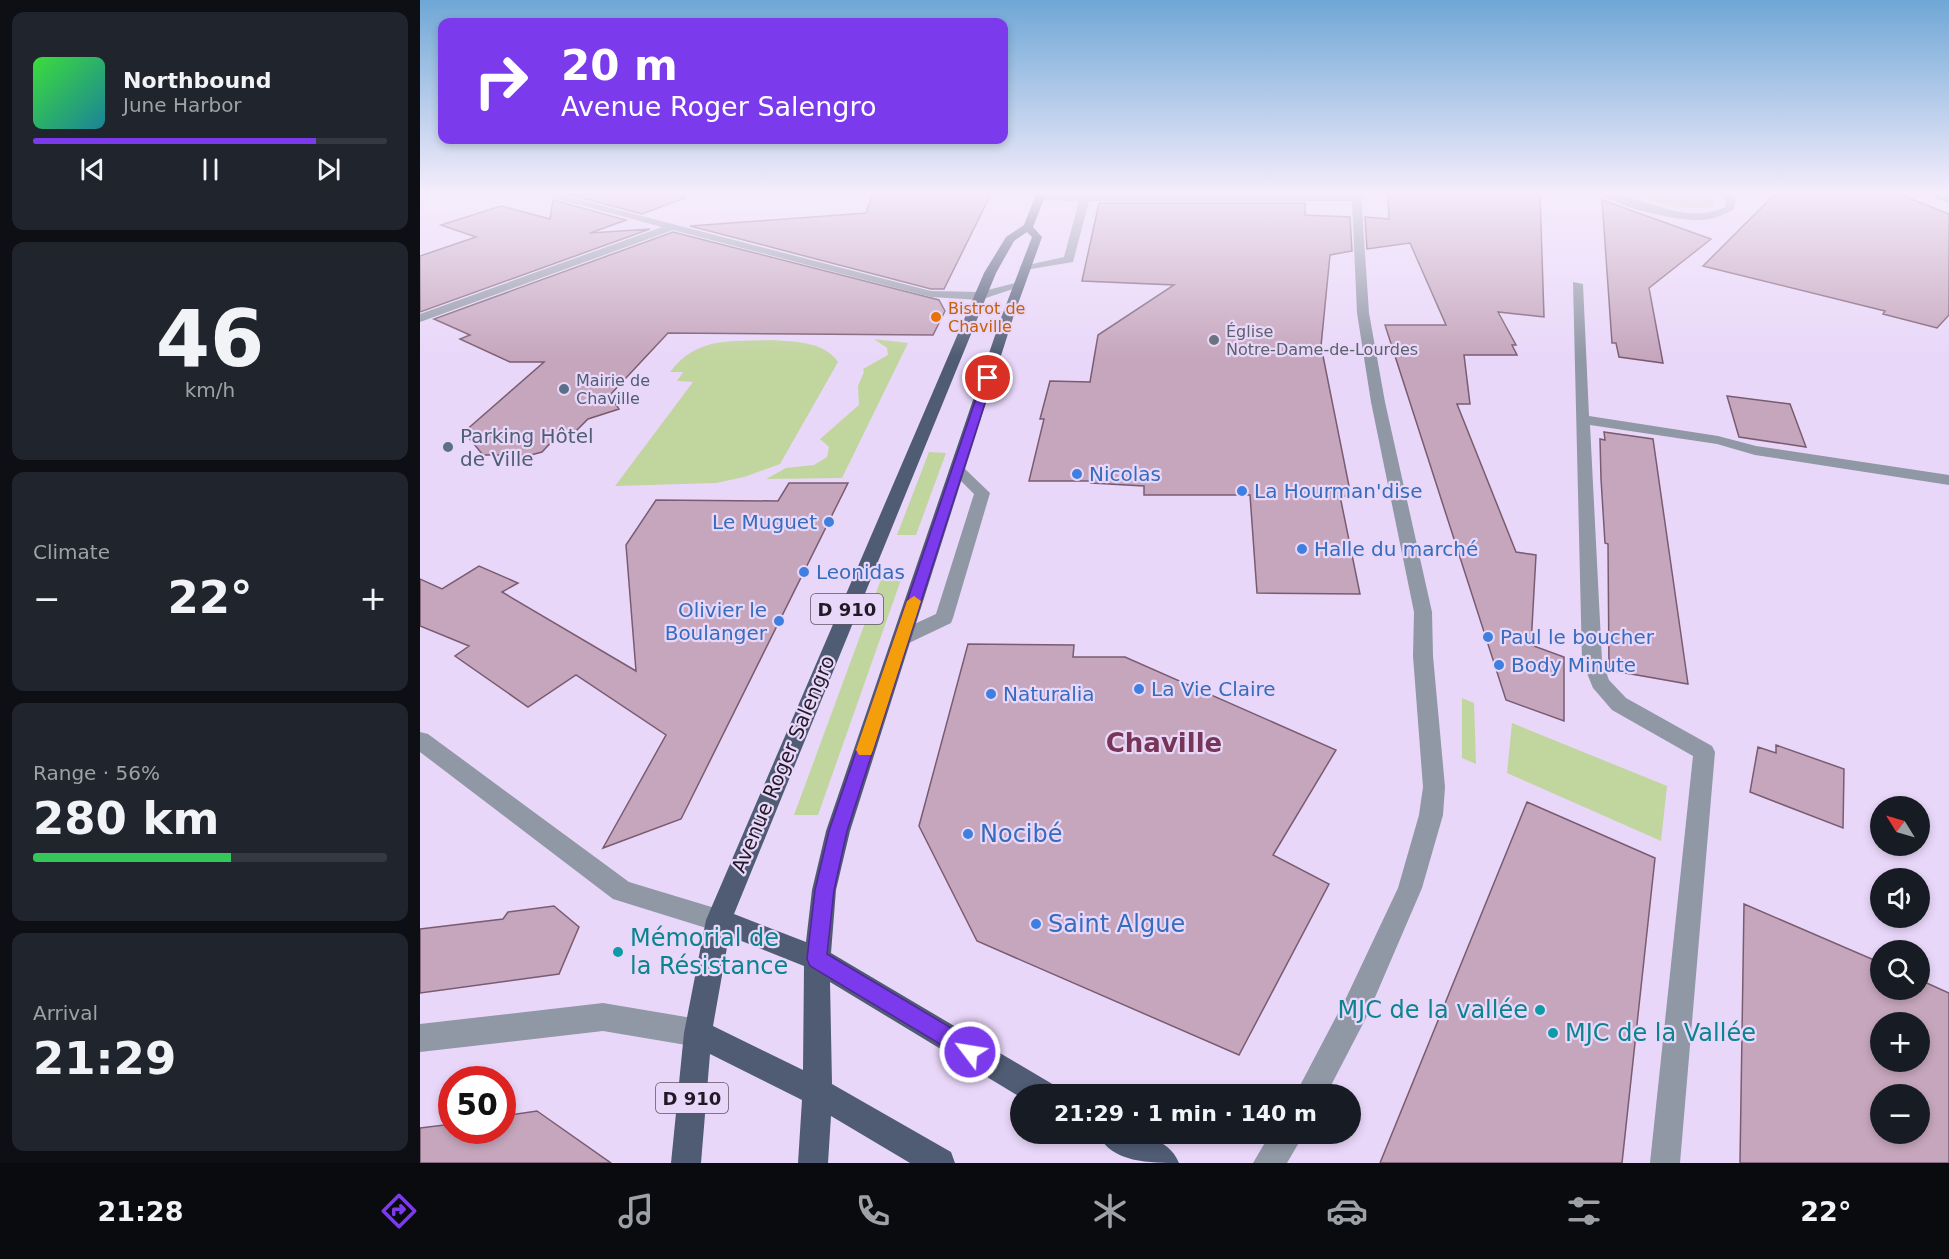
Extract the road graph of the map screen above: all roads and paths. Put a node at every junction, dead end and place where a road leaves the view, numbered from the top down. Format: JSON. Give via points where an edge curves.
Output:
{"nodes":[{"id":1,"x":613,"y":248,"type":"edge"},
{"id":2,"x":754,"y":248,"type":"edge"},
{"id":3,"x":1005,"y":248,"type":"edge"},
{"id":4,"x":1032,"y":248,"type":"edge"},
{"id":5,"x":1074,"y":248,"type":"edge"},
{"id":6,"x":1359,"y":248,"type":"edge"},
{"id":7,"x":1025,"y":267,"type":"junction"},
{"id":8,"x":1577,"y":284,"type":"dead end"},
{"id":9,"x":1019,"y":285,"type":"junction"},
{"id":10,"x":980,"y":296,"type":"junction"},
{"id":11,"x":420,"y":318,"type":"edge"},
{"id":12,"x":1582,"y":419,"type":"junction"},
{"id":13,"x":958,"y":470,"type":"junction"},
{"id":14,"x":1949,"y":480,"type":"edge"},
{"id":15,"x":902,"y":638,"type":"junction"},
{"id":16,"x":420,"y":740,"type":"edge"},
{"id":17,"x":719,"y":920,"type":"junction"},
{"id":18,"x":817,"y":959,"type":"junction"},
{"id":19,"x":698,"y":1033,"type":"junction"},
{"id":20,"x":420,"y":1038,"type":"edge"},
{"id":21,"x":1026,"y":1084,"type":"edge"},
{"id":22,"x":1316,"y":1084,"type":"edge"},
{"id":23,"x":817,"y":1092,"type":"junction"},
{"id":24,"x":1131,"y":1144,"type":"edge"},
{"id":25,"x":1282,"y":1144,"type":"edge"},
{"id":26,"x":686,"y":1163,"type":"edge"},
{"id":27,"x":813,"y":1163,"type":"edge"},
{"id":28,"x":940,"y":1163,"type":"edge"},
{"id":29,"x":1164,"y":1163,"type":"edge"},
{"id":30,"x":1268,"y":1163,"type":"edge"},
{"id":31,"x":1665,"y":1163,"type":"edge"}],
"edges":[{"from":1,"to":11,"type":"street"},
{"from":2,"to":10,"type":"street","via":[[931,294]]},
{"from":3,"to":10,"type":"main road","name":"Avenue Roger Salengro","number":"D 910"},
{"from":4,"to":7,"type":"main road","name":"Avenue Roger Salengro","number":"D 910"},
{"from":5,"to":7,"type":"street","via":[[1069,260]]},
{"from":6,"to":22,"type":"street","via":[[1363,313],[1423,612],[1434,787],[1431,815],[1410,888],[1357,1006]]},
{"from":7,"to":9,"type":"main road","name":"Avenue Roger Salengro","number":"D 910"},
{"from":8,"to":12,"type":"street"},
{"from":9,"to":10,"type":"street"},
{"from":9,"to":13,"type":"main road","name":"Avenue Roger Salengro","number":"D 910"},
{"from":10,"to":17,"type":"main road","name":"Avenue Roger Salengro","number":"D 910"},
{"from":12,"to":14,"type":"street"},
{"from":12,"to":31,"type":"street","via":[[1592,661],[1600,683],[1619,704],[1704,752]]},
{"from":13,"to":15,"type":"main road","name":"Avenue Roger Salengro","number":"D 910"},
{"from":13,"to":15,"type":"street","via":[[982,493],[945,618]]},
{"from":15,"to":18,"type":"main road","name":"Avenue Roger Salengro","number":"D 910","via":[[838,831],[824,890]]},
{"from":16,"to":17,"type":"street","via":[[622,891]]},
{"from":17,"to":18,"type":"main road"},
{"from":17,"to":19,"type":"main road","name":"Avenue Roger Salengro","number":"D 910"},
{"from":18,"to":21,"type":"main road"},
{"from":18,"to":23,"type":"main road","name":"Avenue Roger Salengro","number":"D 910"},
{"from":19,"to":20,"type":"street","via":[[603,1017]]},
{"from":19,"to":23,"type":"main road"},
{"from":19,"to":26,"type":"main road","name":"Avenue Roger Salengro","number":"D 910"},
{"from":23,"to":27,"type":"main road","name":"Avenue Roger Salengro","number":"D 910"},
{"from":23,"to":28,"type":"main road"},
{"from":24,"to":29,"type":"main road"},
{"from":25,"to":30,"type":"street"}]}
